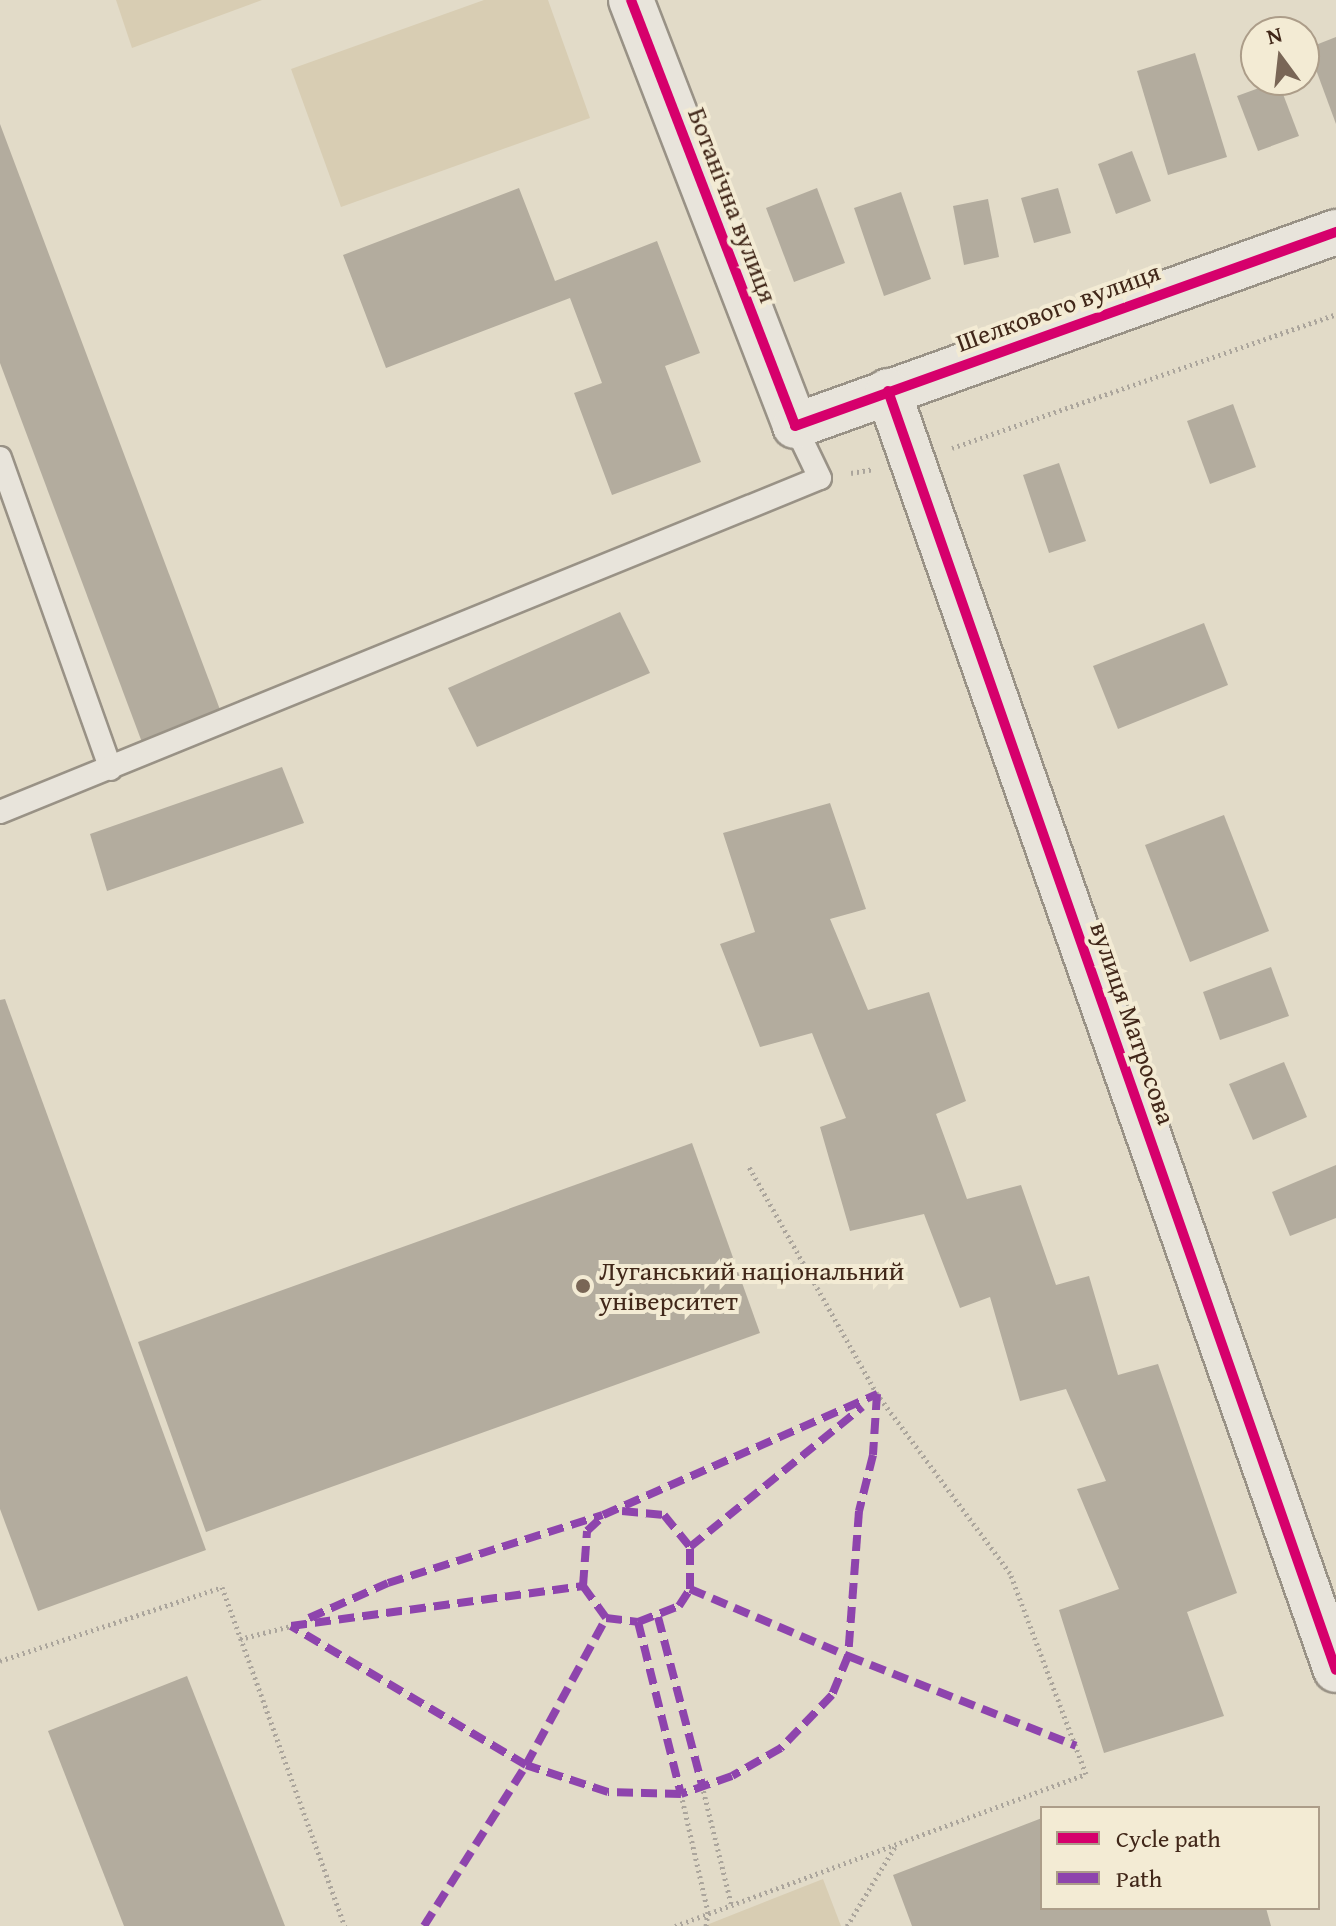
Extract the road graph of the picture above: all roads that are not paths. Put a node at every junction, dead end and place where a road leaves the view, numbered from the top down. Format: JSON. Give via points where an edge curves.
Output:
{"nodes":[{"id":1,"x":631,"y":0,"type":"edge"},
{"id":2,"x":1336,"y":232,"type":"edge"},
{"id":3,"x":888,"y":391,"type":"junction"},
{"id":4,"x":795,"y":426,"type":"junction"},
{"id":5,"x":0,"y":458,"type":"edge"},
{"id":6,"x":111,"y":769,"type":"junction"},
{"id":7,"x":0,"y":812,"type":"edge"},
{"id":8,"x":1336,"y":1670,"type":"edge"}],
"edges":[{"from":1,"to":4,"type":"street","name":"Ботанічна вулиця"},
{"from":2,"to":3,"type":"street","name":"Шелкового вулиця"},
{"from":3,"to":4,"type":"street","name":"Шелкового вулиця"},
{"from":3,"to":8,"type":"street","name":"вулиця Матросова"},
{"from":4,"to":6,"type":"lane","via":[[820,478]]},
{"from":5,"to":6,"type":"lane"},
{"from":6,"to":7,"type":"lane"}]}
